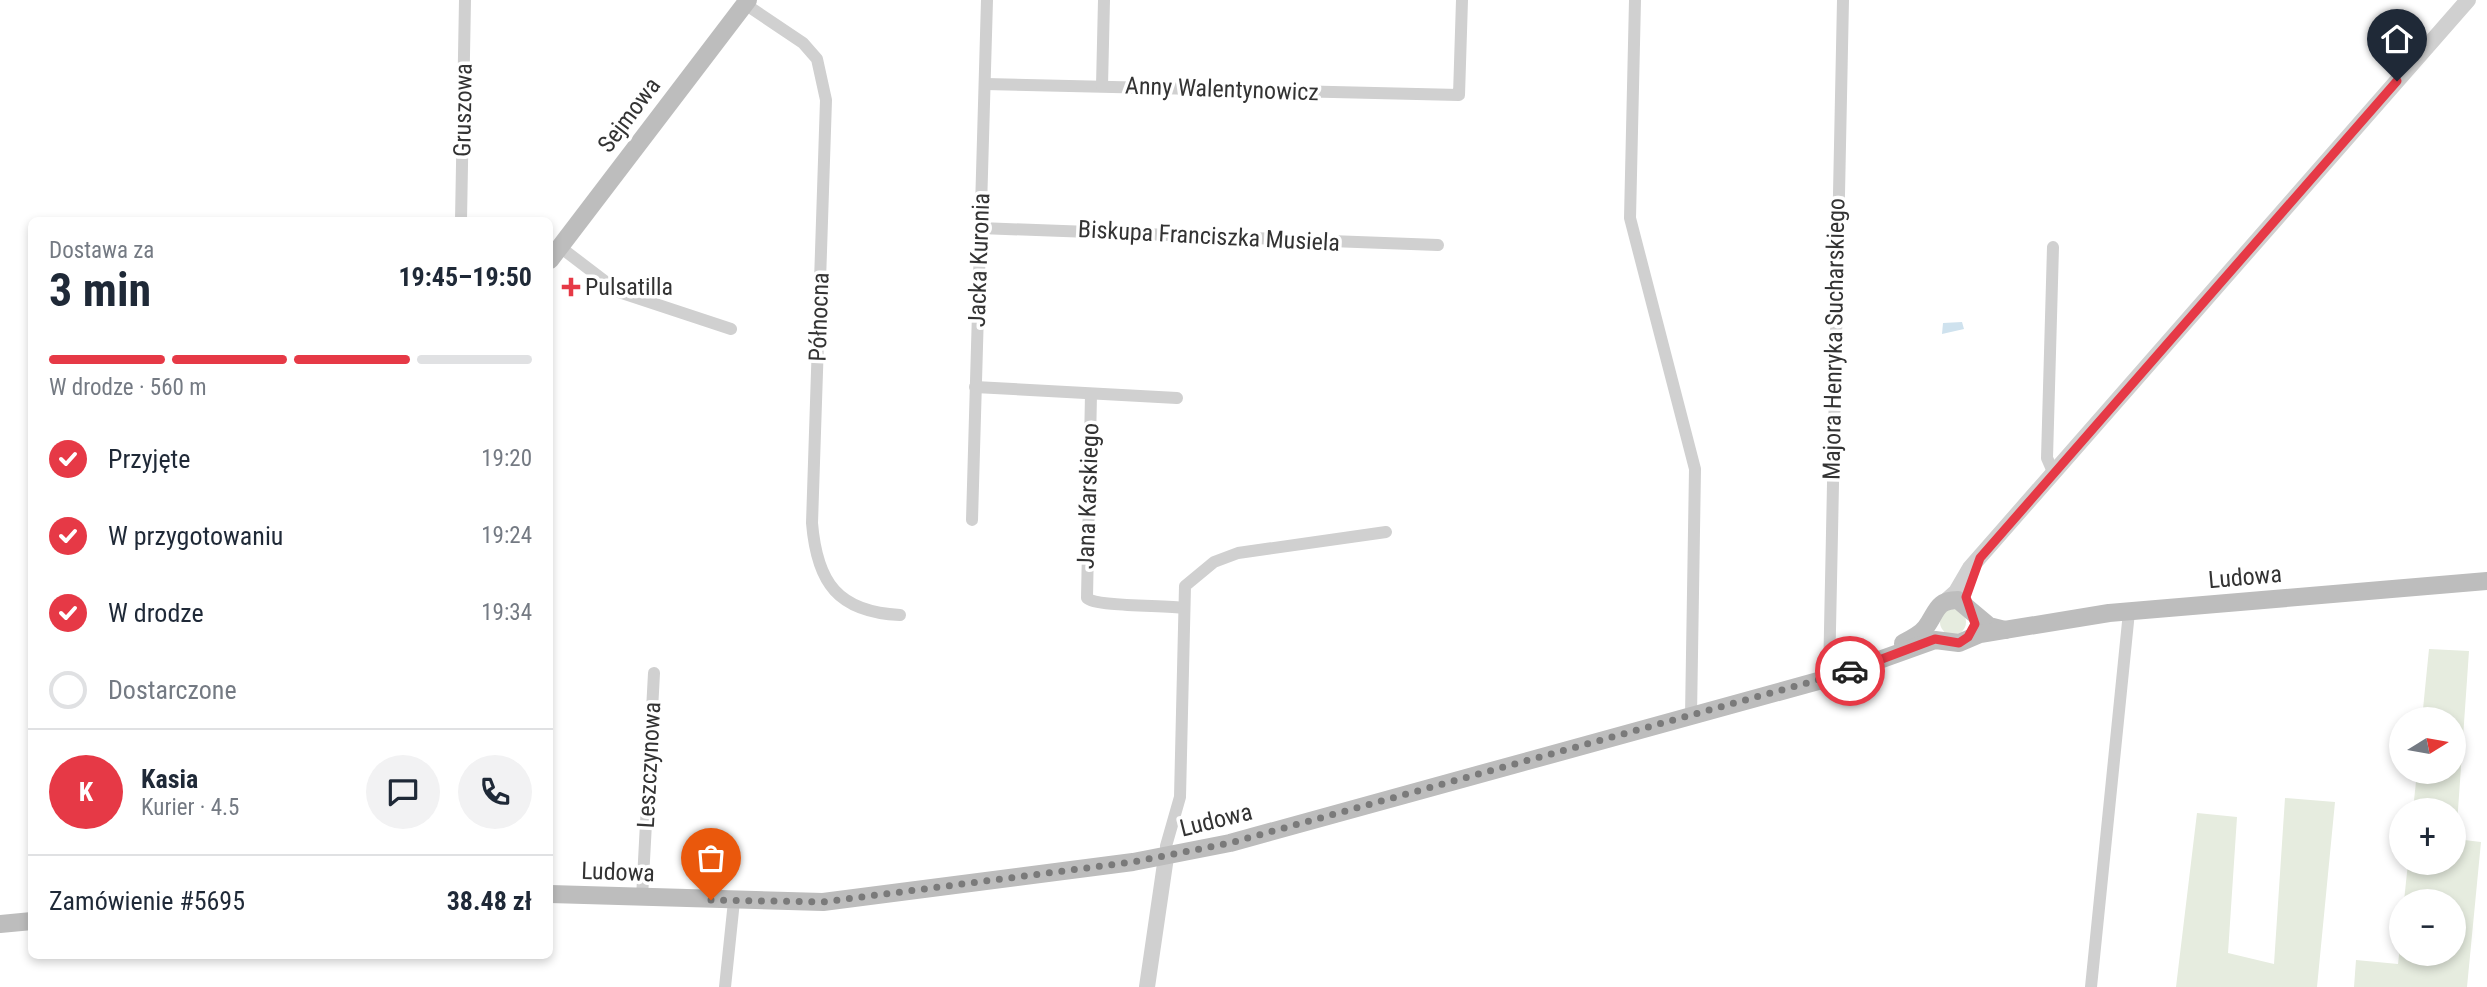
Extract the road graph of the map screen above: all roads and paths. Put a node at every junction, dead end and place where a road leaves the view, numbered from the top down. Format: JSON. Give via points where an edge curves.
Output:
{"nodes":[{"id":1,"x":465,"y":0,"type":"edge"},
{"id":2,"x":987,"y":0,"type":"edge"},
{"id":3,"x":1104,"y":0,"type":"edge"},
{"id":4,"x":1462,"y":0,"type":"edge"},
{"id":5,"x":1635,"y":0,"type":"edge"},
{"id":6,"x":1843,"y":0,"type":"edge"},
{"id":7,"x":2468,"y":0,"type":"edge"},
{"id":8,"x":747,"y":2,"type":"edge"},
{"id":9,"x":985,"y":84,"type":"junction"},
{"id":10,"x":1102,"y":86,"type":"junction"},
{"id":11,"x":461,"y":217,"type":"edge"},
{"id":12,"x":980,"y":228,"type":"junction"},
{"id":13,"x":1438,"y":244,"type":"dead end"},
{"id":14,"x":2053,"y":247,"type":"dead end"},
{"id":15,"x":555,"y":253,"type":"edge"},
{"id":16,"x":732,"y":330,"type":"dead end"},
{"id":17,"x":975,"y":387,"type":"junction"},
{"id":18,"x":1091,"y":394,"type":"junction"},
{"id":19,"x":1178,"y":398,"type":"dead end"},
{"id":20,"x":2054,"y":474,"type":"junction"},
{"id":21,"x":972,"y":520,"type":"dead end"},
{"id":22,"x":1386,"y":532,"type":"dead end"},
{"id":23,"x":1980,"y":558,"type":"junction"},
{"id":24,"x":2487,"y":581,"type":"edge"},
{"id":25,"x":1947,"y":600,"type":"junction"},
{"id":26,"x":1184,"y":608,"type":"junction"},
{"id":27,"x":1971,"y":610,"type":"junction"},
{"id":28,"x":2129,"y":612,"type":"junction"},
{"id":29,"x":900,"y":615,"type":"dead end"},
{"id":30,"x":1931,"y":618,"type":"junction"},
{"id":31,"x":2009,"y":630,"type":"junction"},
{"id":32,"x":1968,"y":637,"type":"junction"},
{"id":33,"x":1940,"y":640,"type":"junction"},
{"id":34,"x":1874,"y":663,"type":"junction"},
{"id":35,"x":654,"y":673,"type":"dead end"},
{"id":36,"x":1829,"y":678,"type":"junction"},
{"id":37,"x":1691,"y":716,"type":"junction"},
{"id":38,"x":1166,"y":857,"type":"junction"},
{"id":39,"x":553,"y":894,"type":"edge"},
{"id":40,"x":642,"y":898,"type":"junction"},
{"id":41,"x":734,"y":901,"type":"junction"},
{"id":42,"x":28,"y":921,"type":"edge"},
{"id":43,"x":0,"y":924,"type":"edge"},
{"id":44,"x":725,"y":987,"type":"edge"},
{"id":45,"x":1147,"y":987,"type":"edge"},
{"id":46,"x":2091,"y":987,"type":"edge"}],
"edges":[{"from":1,"to":11,"type":"street","name":"Gruszowa"},
{"from":2,"to":9,"type":"street","name":"Jacka Kuronia"},
{"from":3,"to":10,"type":"street"},
{"from":4,"to":10,"type":"street","name":"Anny Walentynowicz","via":[[1459,95]]},
{"from":5,"to":37,"type":"street","via":[[1630,218],[1696,476]]},
{"from":6,"to":36,"type":"street","name":"Majora Henryka Sucharskiego"},
{"from":7,"to":20,"type":"street"},
{"from":8,"to":15,"type":"main road","name":"Sejmowa"},
{"from":8,"to":29,"type":"street","name":"Północna","via":[[803,43],[817,59],[826,100],[813,541],[824,575],[841,597],[872,613]]},
{"from":9,"to":10,"type":"street","name":"Anny Walentynowicz"},
{"from":9,"to":12,"type":"street","name":"Jacka Kuronia"},
{"from":12,"to":13,"type":"street","name":"Biskupa Franciszka Musiela"},
{"from":12,"to":17,"type":"street","name":"Jacka Kuronia"},
{"from":14,"to":20,"type":"street","via":[[2047,458]]},
{"from":15,"to":16,"type":"street","via":[[619,292]]},
{"from":17,"to":18,"type":"street"},
{"from":17,"to":21,"type":"street","name":"Jacka Kuronia"},
{"from":18,"to":19,"type":"street"},
{"from":18,"to":26,"type":"street","name":"Jana Karskiego","via":[[1087,598],[1104,604]]},
{"from":20,"to":23,"type":"street"},
{"from":22,"to":26,"type":"street","via":[[1224,557],[1185,586]]},
{"from":23,"to":25,"type":"street"},
{"from":23,"to":27,"type":"street","via":[[1968,587]]},
{"from":24,"to":28,"type":"main road","name":"Ludowa"},
{"from":25,"to":27,"type":"main road","name":"Ludowa","via":[[1958,600]]},
{"from":25,"to":30,"type":"main road","name":"Ludowa","via":[[1936,607]]},
{"from":26,"to":38,"type":"street","via":[[1180,797]]},
{"from":27,"to":31,"type":"main road","name":"Ludowa","via":[[1989,626]]},
{"from":27,"to":32,"type":"main road","via":[[1973,631]]},
{"from":28,"to":31,"type":"main road","name":"Ludowa"},
{"from":28,"to":46,"type":"street"},
{"from":30,"to":33,"type":"main road","via":[[1932,630]]},
{"from":30,"to":34,"type":"main road","name":"Ludowa","via":[[1924,630]]},
{"from":31,"to":32,"type":"main road","name":"Ludowa"},
{"from":32,"to":33,"type":"main road","name":"Ludowa","via":[[1949,643]]},
{"from":33,"to":34,"type":"main road","name":"Ludowa"},
{"from":34,"to":36,"type":"main road","name":"Ludowa"},
{"from":35,"to":40,"type":"street","name":"Leszczynowa"},
{"from":36,"to":37,"type":"main road","name":"Ludowa"},
{"from":37,"to":38,"type":"main road","name":"Ludowa"},
{"from":38,"to":41,"type":"main road","name":"Ludowa","via":[[823,902]]},
{"from":38,"to":45,"type":"street"},
{"from":39,"to":40,"type":"main road","name":"Ludowa"},
{"from":40,"to":41,"type":"main road","name":"Ludowa"},
{"from":41,"to":44,"type":"street"},
{"from":42,"to":43,"type":"main road"}]}
